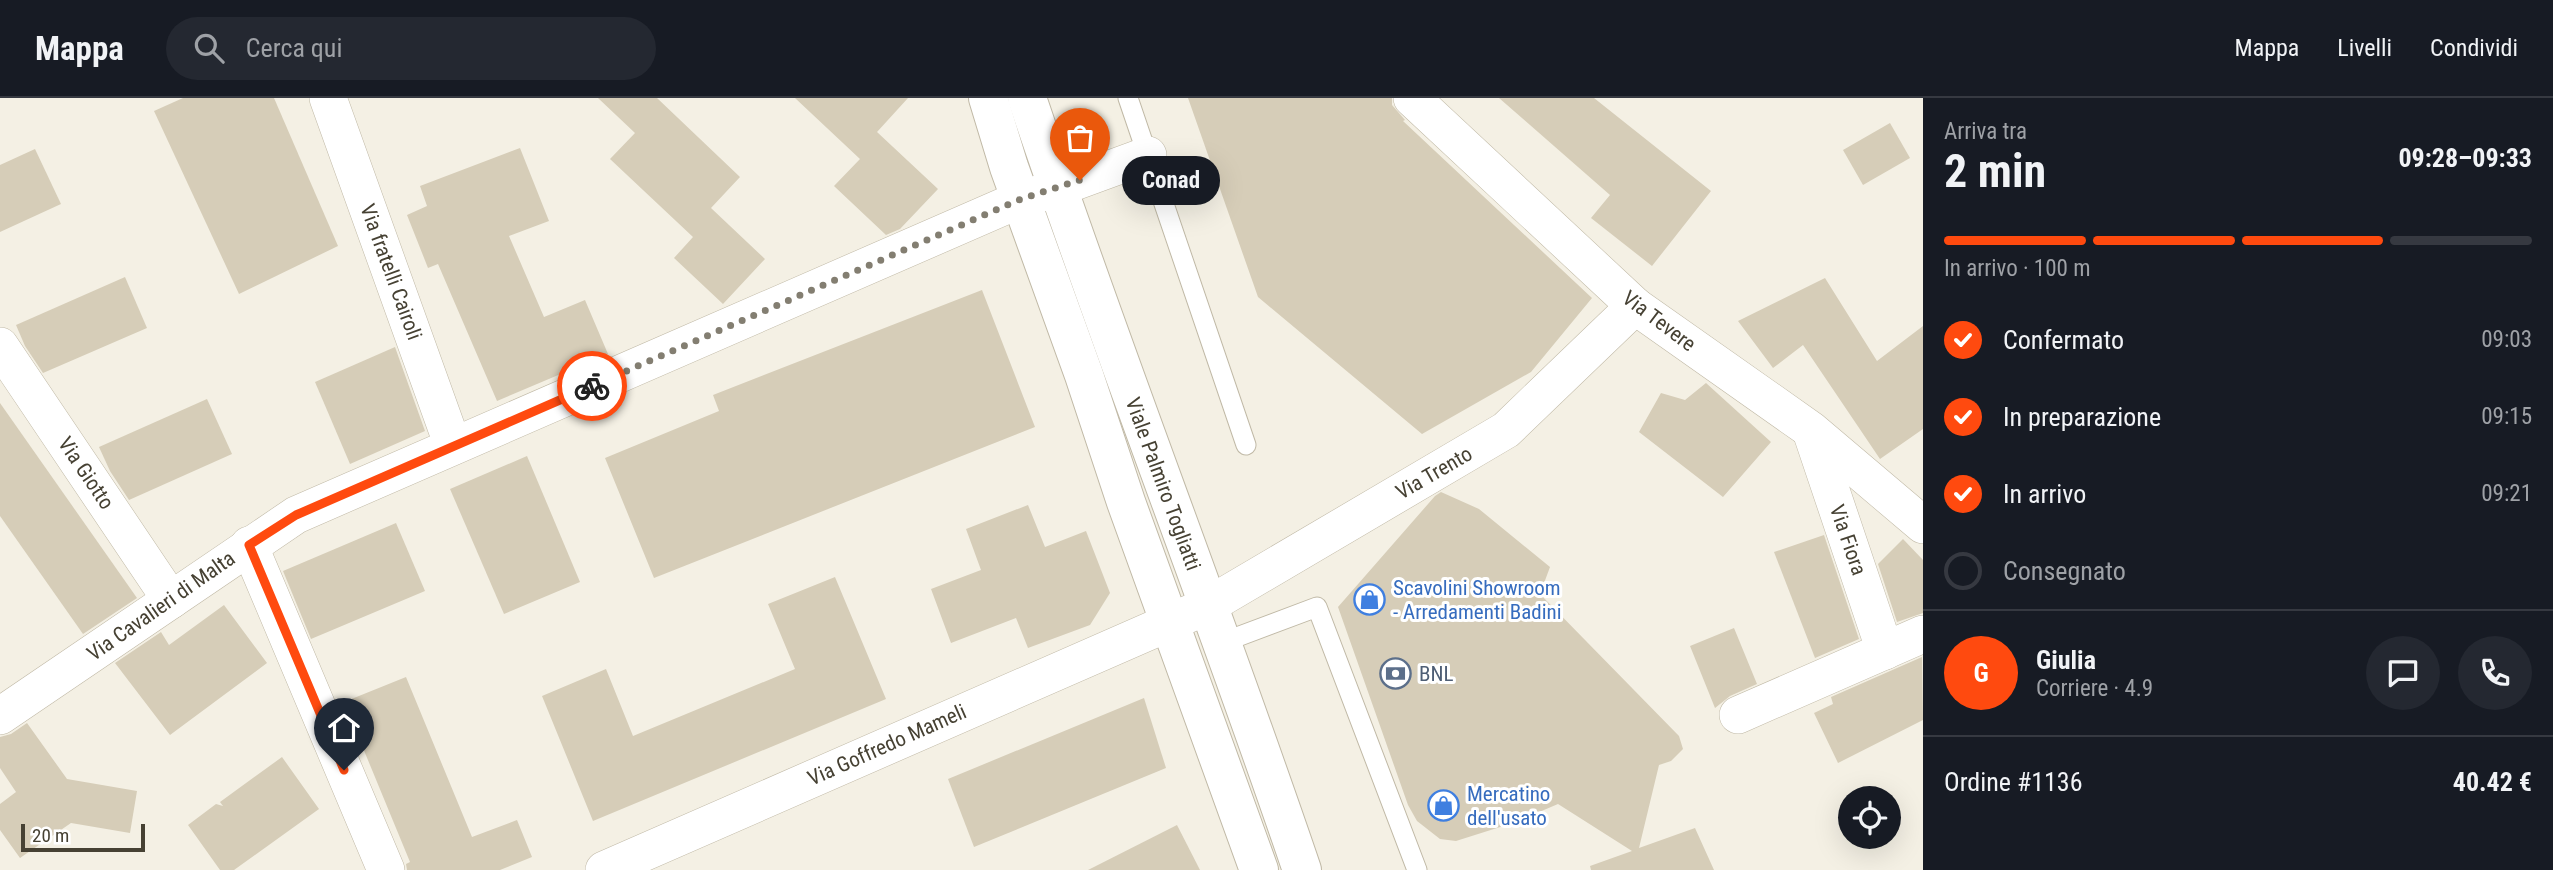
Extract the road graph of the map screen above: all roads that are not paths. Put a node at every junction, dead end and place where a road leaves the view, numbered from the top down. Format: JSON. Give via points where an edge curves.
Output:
{"nodes":[{"id":1,"x":328,"y":98,"type":"edge"},
{"id":2,"x":988,"y":98,"type":"edge"},
{"id":3,"x":1027,"y":98,"type":"edge"},
{"id":4,"x":1128,"y":98,"type":"edge"},
{"id":5,"x":1412,"y":98,"type":"edge"},
{"id":6,"x":1148,"y":155,"type":"junction"},
{"id":7,"x":1058,"y":188,"type":"junction"},
{"id":8,"x":1021,"y":199,"type":"junction"},
{"id":9,"x":1635,"y":306,"type":"junction"},
{"id":10,"x":0,"y":346,"type":"edge"},
{"id":11,"x":1811,"y":430,"type":"junction"},
{"id":12,"x":1246,"y":445,"type":"dead end"},
{"id":13,"x":453,"y":446,"type":"junction"},
{"id":14,"x":1923,"y":525,"type":"edge"},
{"id":15,"x":249,"y":545,"type":"junction"},
{"id":16,"x":171,"y":600,"type":"junction"},
{"id":17,"x":1207,"y":606,"type":"junction"},
{"id":18,"x":1169,"y":621,"type":"junction"},
{"id":19,"x":1923,"y":634,"type":"edge"},
{"id":20,"x":1221,"y":643,"type":"junction"},
{"id":21,"x":1885,"y":650,"type":"junction"},
{"id":22,"x":1738,"y":715,"type":"dead end"},
{"id":23,"x":0,"y":716,"type":"edge"},
{"id":24,"x":386,"y":870,"type":"edge"},
{"id":25,"x":604,"y":870,"type":"edge"},
{"id":26,"x":1259,"y":870,"type":"edge"},
{"id":27,"x":1301,"y":870,"type":"edge"},
{"id":28,"x":1418,"y":870,"type":"edge"}],
"edges":[{"from":1,"to":13,"type":"street","name":"Via fratelli Cairoli"},
{"from":2,"to":8,"type":"street","name":"Viale Palmiro Togliatti"},
{"from":3,"to":7,"type":"street","name":"Viale Palmiro Togliatti"},
{"from":4,"to":6,"type":"lane"},
{"from":5,"to":9,"type":"street","name":"Via Tevere"},
{"from":6,"to":7,"type":"street","name":"Via Cavalieri di Malta"},
{"from":6,"to":12,"type":"lane"},
{"from":7,"to":8,"type":"street","name":"Via Cavalieri di Malta"},
{"from":7,"to":17,"type":"street","name":"Viale Palmiro Togliatti"},
{"from":8,"to":13,"type":"street","name":"Via Cavalieri di Malta"},
{"from":8,"to":18,"type":"street","name":"Viale Palmiro Togliatti"},
{"from":9,"to":11,"type":"street","name":"Via Tevere"},
{"from":9,"to":17,"type":"street","name":"Via Trento","via":[[1506,430]]},
{"from":10,"to":16,"type":"street","name":"Via Giotto"},
{"from":11,"to":14,"type":"street","name":"Via Tevere"},
{"from":11,"to":21,"type":"street","name":"Via Fiora"},
{"from":13,"to":15,"type":"street","name":"Via Cavalieri di Malta","via":[[296,515]]},
{"from":15,"to":16,"type":"street","name":"Via Cavalieri di Malta"},
{"from":15,"to":24,"type":"street"},
{"from":16,"to":23,"type":"street","name":"Via Cavalieri di Malta"},
{"from":17,"to":18,"type":"street","name":"Via Trento"},
{"from":17,"to":20,"type":"street","name":"Viale Palmiro Togliatti"},
{"from":18,"to":25,"type":"street","name":"Via Goffredo Mameli"},
{"from":18,"to":26,"type":"street","name":"Viale Palmiro Togliatti"},
{"from":19,"to":21,"type":"street"},
{"from":20,"to":27,"type":"street","name":"Viale Palmiro Togliatti"},
{"from":20,"to":28,"type":"lane","via":[[1317,607]]},
{"from":21,"to":22,"type":"street"}]}
